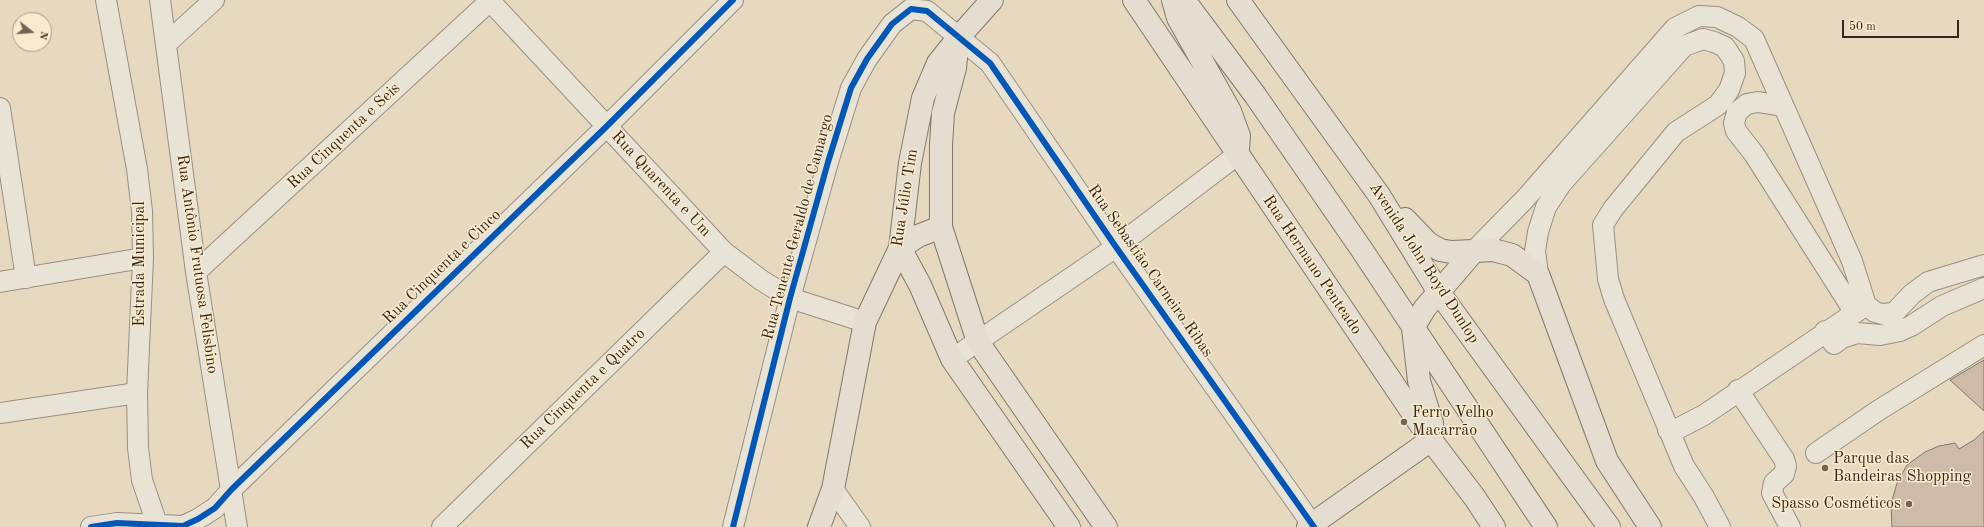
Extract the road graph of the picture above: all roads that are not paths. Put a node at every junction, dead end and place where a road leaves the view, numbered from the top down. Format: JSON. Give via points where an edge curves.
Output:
{"nodes":[{"id":1,"x":106,"y":0,"type":"edge"},
{"id":2,"x":160,"y":0,"type":"edge"},
{"id":3,"x":214,"y":0,"type":"edge"},
{"id":4,"x":490,"y":0,"type":"edge"},
{"id":5,"x":733,"y":0,"type":"edge"},
{"id":6,"x":992,"y":0,"type":"edge"},
{"id":7,"x":1134,"y":0,"type":"edge"},
{"id":8,"x":1173,"y":0,"type":"edge"},
{"id":9,"x":1184,"y":0,"type":"edge"},
{"id":10,"x":1238,"y":0,"type":"edge"},
{"id":11,"x":958,"y":38,"type":"junction"},
{"id":12,"x":166,"y":43,"type":"junction"},
{"id":13,"x":1783,"y":106,"type":"junction"},
{"id":14,"x":0,"y":108,"type":"edge"},
{"id":15,"x":607,"y":126,"type":"junction"},
{"id":16,"x":1237,"y":155,"type":"junction"},
{"id":17,"x":1379,"y":195,"type":"junction"},
{"id":18,"x":941,"y":227,"type":"junction"},
{"id":19,"x":1116,"y":247,"type":"junction"},
{"id":20,"x":900,"y":248,"type":"junction"},
{"id":21,"x":1474,"y":250,"type":"junction"},
{"id":22,"x":724,"y":252,"type":"junction"},
{"id":23,"x":143,"y":258,"type":"junction"},
{"id":24,"x":1984,"y":265,"type":"edge"},
{"id":25,"x":196,"y":272,"type":"junction"},
{"id":26,"x":1538,"y":274,"type":"junction"},
{"id":27,"x":26,"y":278,"type":"junction"},
{"id":28,"x":0,"y":282,"type":"edge"},
{"id":29,"x":1928,"y":282,"type":"junction"},
{"id":30,"x":1984,"y":288,"type":"edge"},
{"id":31,"x":1438,"y":291,"type":"junction"},
{"id":32,"x":790,"y":298,"type":"junction"},
{"id":33,"x":1942,"y":306,"type":"junction"},
{"id":34,"x":1860,"y":309,"type":"junction"},
{"id":35,"x":864,"y":322,"type":"junction"},
{"id":36,"x":1414,"y":328,"type":"junction"},
{"id":37,"x":1830,"y":338,"type":"junction"},
{"id":38,"x":978,"y":342,"type":"junction"},
{"id":39,"x":1984,"y":345,"type":"edge"},
{"id":40,"x":952,"y":359,"type":"junction"},
{"id":41,"x":1738,"y":390,"type":"junction"},
{"id":42,"x":138,"y":394,"type":"junction"},
{"id":43,"x":0,"y":413,"type":"edge"},
{"id":44,"x":1668,"y":430,"type":"junction"},
{"id":45,"x":1431,"y":440,"type":"junction"},
{"id":46,"x":1816,"y":453,"type":"dead end"},
{"id":47,"x":232,"y":489,"type":"junction"},
{"id":48,"x":833,"y":489,"type":"junction"},
{"id":49,"x":1590,"y":500,"type":"junction"},
{"id":50,"x":158,"y":526,"type":"edge"},
{"id":51,"x":1311,"y":526,"type":"edge"},
{"id":52,"x":91,"y":527,"type":"edge"},
{"id":53,"x":237,"y":527,"type":"edge"},
{"id":54,"x":442,"y":527,"type":"edge"},
{"id":55,"x":733,"y":527,"type":"edge"},
{"id":56,"x":819,"y":527,"type":"edge"},
{"id":57,"x":860,"y":527,"type":"edge"},
{"id":58,"x":1069,"y":527,"type":"edge"},
{"id":59,"x":1106,"y":527,"type":"edge"},
{"id":60,"x":1494,"y":527,"type":"edge"},
{"id":61,"x":1546,"y":527,"type":"edge"},
{"id":62,"x":1609,"y":527,"type":"edge"},
{"id":63,"x":1625,"y":527,"type":"edge"},
{"id":64,"x":1650,"y":527,"type":"edge"},
{"id":65,"x":1720,"y":527,"type":"edge"},
{"id":66,"x":1790,"y":527,"type":"edge"}],
"edges":[{"from":1,"to":23,"type":"street","name":"Estrada Municipal","via":[[137,169],[142,211]]},
{"from":2,"to":12,"type":"street","name":"Rua Antônio Frutuosa Felisbino"},
{"from":3,"to":12,"type":"street"},
{"from":4,"to":15,"type":"street","name":"Rua Quarenta e Um"},
{"from":4,"to":25,"type":"street","name":"Rua Cinquenta e Seis"},
{"from":5,"to":15,"type":"street","name":"Rua Cinquenta e Cinco"},
{"from":6,"to":11,"type":"main road","name":"Rua Júlio Tim"},
{"from":7,"to":16,"type":"main road","name":"Rua Hermano Penteado"},
{"from":8,"to":16,"type":"main road","via":[[1178,18],[1230,111],[1239,136]]},
{"from":9,"to":36,"type":"main road","via":[[1255,95]]},
{"from":10,"to":17,"type":"main road","name":"Avenida John Boyd Dunlop"},
{"from":11,"to":18,"type":"main road","via":[[955,68],[943,113]]},
{"from":11,"to":19,"type":"street","name":"Rua Sebastião Carneiro Ribas","via":[[990,63]]},
{"from":11,"to":20,"type":"main road","name":"Rua Júlio Tim","via":[[938,63],[924,98],[910,163]]},
{"from":11,"to":32,"type":"street","name":"Rua Tenente Geraldo de Camargo","via":[[943,22],[927,11],[911,9],[892,24],[867,59],[851,88]]},
{"from":12,"to":25,"type":"street","name":"Rua Antônio Frutuosa Felisbino"},
{"from":13,"to":21,"type":"street","via":[[1754,39],[1738,27],[1717,17],[1699,16],[1675,28],[1525,199]]},
{"from":13,"to":34,"type":"street","via":[[1852,261]]},
{"from":13,"to":34,"type":"street","via":[[1758,102],[1747,104],[1737,112],[1734,123],[1736,131]]},
{"from":14,"to":27,"type":"street"},
{"from":15,"to":22,"type":"street","name":"Rua Quarenta e Um"},
{"from":15,"to":47,"type":"street","name":"Rua Cinquenta e Cinco"},
{"from":16,"to":19,"type":"street"},
{"from":16,"to":45,"type":"main road","name":"Rua Hermano Penteado"},
{"from":17,"to":21,"type":"main road","via":[[1428,243],[1440,250]]},
{"from":17,"to":31,"type":"main road","name":"Avenida John Boyd Dunlop"},
{"from":18,"to":20,"type":"main road","via":[[918,236]]},
{"from":18,"to":38,"type":"main road"},
{"from":19,"to":38,"type":"street"},
{"from":19,"to":51,"type":"street","name":"Rua Sebastião Carneiro Ribas"},
{"from":20,"to":35,"type":"main road","name":"Rua Júlio Tim"},
{"from":20,"to":40,"type":"main road","via":[[920,285]]},
{"from":21,"to":26,"type":"main road","via":[[1493,250],[1512,255]]},
{"from":21,"to":31,"type":"main road"},
{"from":22,"to":32,"type":"street","name":"Rua Quarenta e Um"},
{"from":22,"to":54,"type":"street","name":"Rua Cinquenta e Quatro"},
{"from":23,"to":27,"type":"street"},
{"from":23,"to":42,"type":"street","name":"Estrada Municipal"},
{"from":24,"to":29,"type":"street"},
{"from":25,"to":47,"type":"street","name":"Rua Antônio Frutuosa Felisbino"},
{"from":26,"to":44,"type":"street","via":[[1535,251],[1538,232],[1546,207],[1561,184],[1684,46],[1703,39],[1725,47],[1734,61],[1735,73],[1729,90],[1718,105],[1676,132],[1613,209],[1603,225],[1604,253],[1614,299]]},
{"from":26,"to":64,"type":"main road","via":[[1607,461]]},
{"from":27,"to":28,"type":"street"},
{"from":29,"to":33,"type":"street"},
{"from":29,"to":34,"type":"street","via":[[1894,313],[1882,314]]},
{"from":30,"to":33,"type":"street"},
{"from":31,"to":36,"type":"main road","via":[[1421,313]]},
{"from":31,"to":49,"type":"main road","name":"Avenida John Boyd Dunlop"},
{"from":32,"to":35,"type":"street","name":"Rua Quarenta e Um"},
{"from":32,"to":55,"type":"street","name":"Rua Tenente Geraldo de Camargo"},
{"from":33,"to":37,"type":"street","via":[[1900,331],[1880,335],[1857,333],[1842,338]]},
{"from":34,"to":37,"type":"street"},
{"from":35,"to":48,"type":"main road","name":"Rua Júlio Tim"},
{"from":36,"to":45,"type":"main road","via":[[1420,381],[1432,423]]},
{"from":36,"to":61,"type":"main road"},
{"from":37,"to":41,"type":"street"},
{"from":38,"to":40,"type":"street"},
{"from":38,"to":59,"type":"main road"},
{"from":39,"to":46,"type":"street","via":[[1879,410]]},
{"from":40,"to":58,"type":"main road"},
{"from":41,"to":44,"type":"street","via":[[1704,415],[1677,429]]},
{"from":41,"to":66,"type":"street","via":[[1784,459],[1784,474],[1774,483],[1772,493]]},
{"from":42,"to":43,"type":"street"},
{"from":42,"to":50,"type":"street","name":"Estrada Municipal","via":[[138,448],[142,480]]},
{"from":44,"to":65,"type":"street","via":[[1684,466]]},
{"from":45,"to":51,"type":"main road"},
{"from":45,"to":60,"type":"main road","name":"Rua Hermano Penteado"},
{"from":47,"to":50,"type":"street","name":"Rua Cinquenta e Cinco","via":[[215,508],[198,519],[183,526]]},
{"from":47,"to":53,"type":"street","name":"Rua Antônio Frutuosa Felisbino"},
{"from":48,"to":56,"type":"main road","name":"Rua Júlio Tim"},
{"from":48,"to":57,"type":"street"},
{"from":49,"to":62,"type":"main road","name":"Avenida John Boyd Dunlop"},
{"from":49,"to":63,"type":"main road"},
{"from":50,"to":52,"type":"street","name":"Rua Cinquenta e Cinco","via":[[117,523]]}]}
